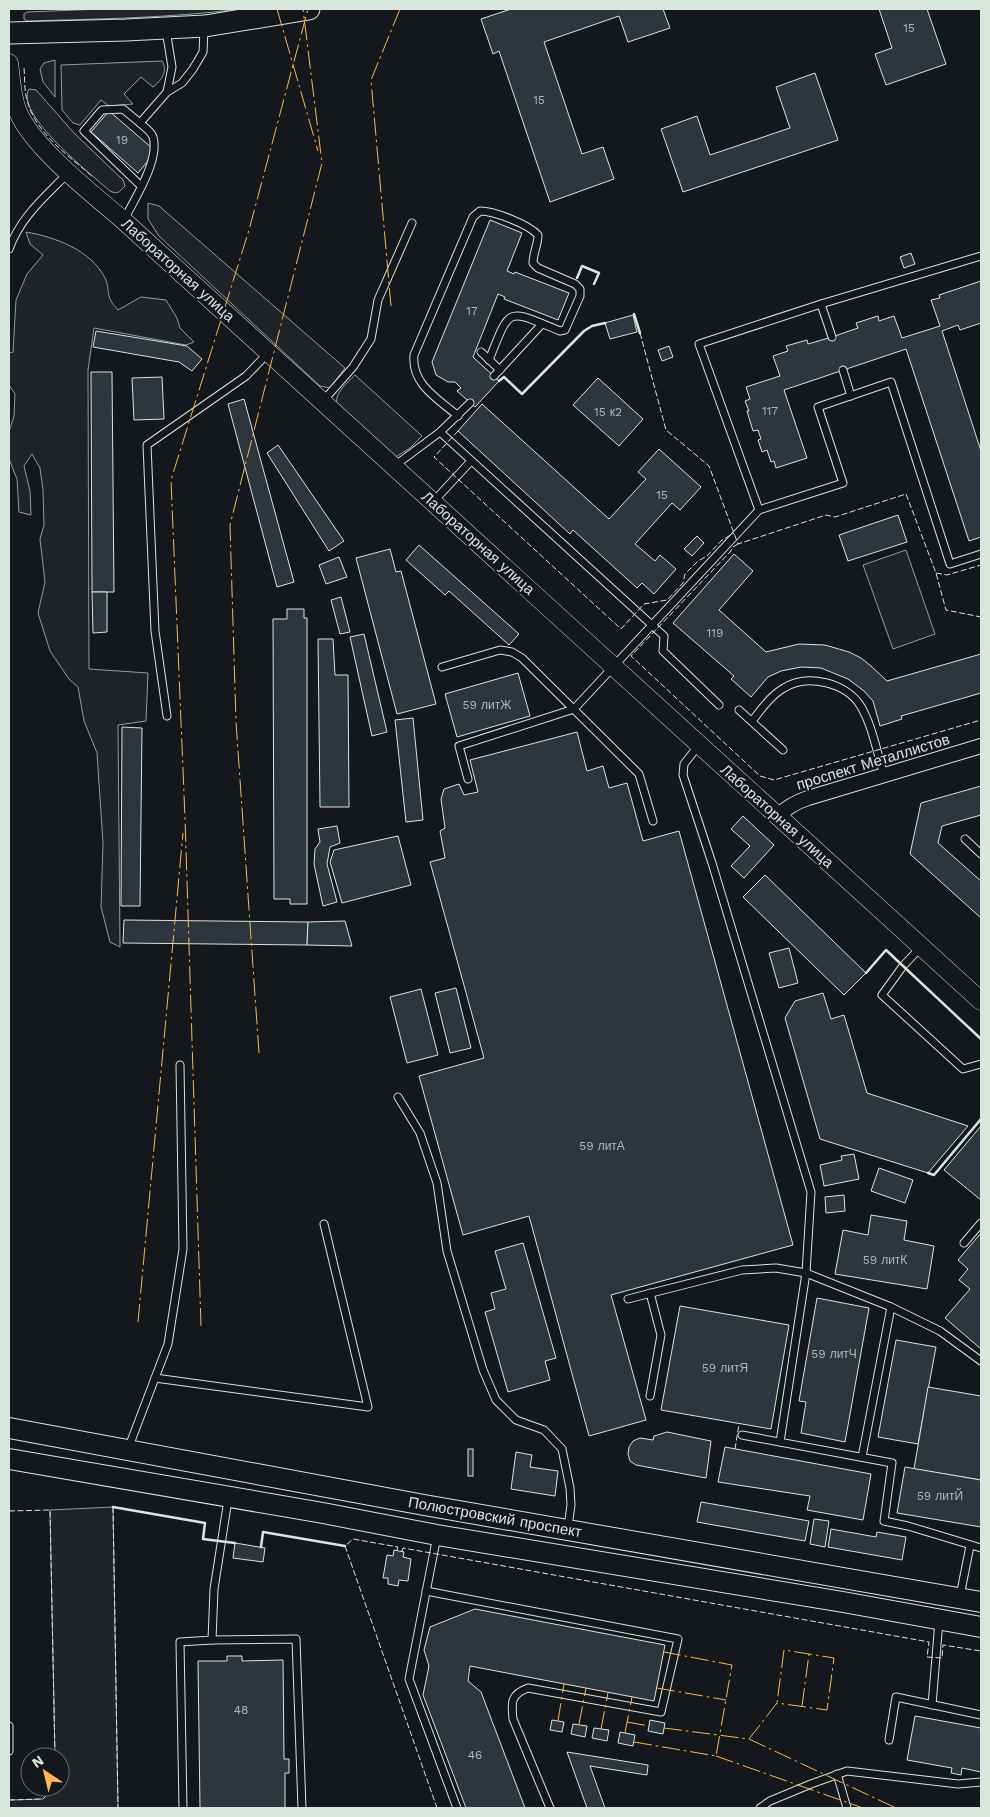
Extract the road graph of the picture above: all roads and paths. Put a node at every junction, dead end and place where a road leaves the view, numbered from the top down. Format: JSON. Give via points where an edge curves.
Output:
{"nodes":[{"id":1,"x":309,"y":9,"type":"edge"},
{"id":2,"x":205,"y":26,"type":"junction"},
{"id":3,"x":166,"y":28,"type":"junction"},
{"id":4,"x":9,"y":33,"type":"edge"},
{"id":5,"x":9,"y":63,"type":"edge"},
{"id":6,"x":167,"y":92,"type":"junction"},
{"id":7,"x":140,"y":123,"type":"junction"},
{"id":8,"x":69,"y":173,"type":"junction"},
{"id":9,"x":141,"y":186,"type":"junction"},
{"id":10,"x":124,"y":221,"type":"junction"},
{"id":11,"x":412,"y":223,"type":"dead end"},
{"id":12,"x":9,"y":249,"type":"edge"},
{"id":13,"x":981,"y":256,"type":"edge"},
{"id":14,"x":821,"y":304,"type":"junction"},
{"id":15,"x":542,"y":324,"type":"junction"},
{"id":16,"x":832,"y":337,"type":"dead end"},
{"id":17,"x":268,"y":352,"type":"junction"},
{"id":18,"x":481,"y":352,"type":"dead end"},
{"id":19,"x":489,"y":360,"type":"junction"},
{"id":20,"x":500,"y":370,"type":"junction"},
{"id":21,"x":843,"y":370,"type":"dead end"},
{"id":22,"x":494,"y":376,"type":"dead end"},
{"id":23,"x":851,"y":396,"type":"junction"},
{"id":24,"x":323,"y":402,"type":"junction"},
{"id":25,"x":470,"y":402,"type":"dead end"},
{"id":26,"x":458,"y":416,"type":"junction"},
{"id":27,"x":440,"y":432,"type":"junction"},
{"id":28,"x":471,"y":461,"type":"junction"},
{"id":29,"x":395,"y":468,"type":"junction"},
{"id":30,"x":433,"y":503,"type":"junction"},
{"id":31,"x":759,"y":510,"type":"junction"},
{"id":32,"x":981,"y":554,"type":"edge"},
{"id":33,"x":651,"y":624,"type":"junction"},
{"id":34,"x":612,"y":666,"type":"junction"},
{"id":35,"x":442,"y":667,"type":"dead end"},
{"id":36,"x":719,"y":705,"type":"dead end"},
{"id":37,"x":574,"y":709,"type":"junction"},
{"id":38,"x":739,"y":710,"type":"dead end"},
{"id":39,"x":167,"y":716,"type":"dead end"},
{"id":40,"x":752,"y":721,"type":"junction"},
{"id":41,"x":699,"y":745,"type":"junction"},
{"id":42,"x":981,"y":746,"type":"edge"},
{"id":43,"x":783,"y":750,"type":"dead end"},
{"id":44,"x":884,"y":775,"type":"junction"},
{"id":45,"x":468,"y":779,"type":"dead end"},
{"id":46,"x":778,"y":816,"type":"junction"},
{"id":47,"x":653,"y":821,"type":"dead end"},
{"id":48,"x":965,"y":839,"type":"dead end"},
{"id":49,"x":981,"y":854,"type":"edge"},
{"id":50,"x":921,"y":947,"type":"junction"},
{"id":51,"x":981,"y":1002,"type":"edge"},
{"id":52,"x":981,"y":1064,"type":"edge"},
{"id":53,"x":180,"y":1066,"type":"dead end"},
{"id":54,"x":398,"y":1097,"type":"dead end"},
{"id":55,"x":981,"y":1223,"type":"edge"},
{"id":56,"x":324,"y":1224,"type":"dead end"},
{"id":57,"x":964,"y":1243,"type":"dead end"},
{"id":58,"x":806,"y":1273,"type":"junction"},
{"id":59,"x":650,"y":1293,"type":"junction"},
{"id":60,"x":628,"y":1299,"type":"dead end"},
{"id":61,"x":891,"y":1307,"type":"junction"},
{"id":62,"x":981,"y":1361,"type":"edge"},
{"id":63,"x":155,"y":1378,"type":"junction"},
{"id":64,"x":650,"y":1396,"type":"dead end"},
{"id":65,"x":9,"y":1428,"type":"edge"},
{"id":66,"x":742,"y":1435,"type":"dead end"},
{"id":67,"x":780,"y":1442,"type":"junction"},
{"id":68,"x":128,"y":1449,"type":"junction"},
{"id":69,"x":862,"y":1457,"type":"junction"},
{"id":70,"x":9,"y":1459,"type":"edge"},
{"id":71,"x":327,"y":1486,"type":"junction"},
{"id":72,"x":229,"y":1497,"type":"junction"},
{"id":73,"x":323,"y":1513,"type":"junction"},
{"id":74,"x":568,"y":1530,"type":"junction"},
{"id":75,"x":437,"y":1535,"type":"junction"},
{"id":76,"x":970,"y":1546,"type":"junction"},
{"id":77,"x":981,"y":1548,"type":"edge"},
{"id":78,"x":426,"y":1592,"type":"junction"},
{"id":79,"x":960,"y":1599,"type":"junction"},
{"id":80,"x":981,"y":1602,"type":"edge"},
{"id":81,"x":939,"y":1619,"type":"junction"},
{"id":82,"x":981,"y":1627,"type":"edge"},
{"id":83,"x":212,"y":1640,"type":"junction"},
{"id":84,"x":932,"y":1706,"type":"junction"},
{"id":85,"x":981,"y":1715,"type":"edge"},
{"id":86,"x":9,"y":1726,"type":"edge"},
{"id":87,"x":889,"y":1740,"type":"dead end"},
{"id":88,"x":9,"y":1752,"type":"edge"},
{"id":89,"x":837,"y":1774,"type":"junction"},
{"id":90,"x":981,"y":1782,"type":"edge"},
{"id":91,"x":183,"y":1808,"type":"edge"},
{"id":92,"x":302,"y":1808,"type":"edge"},
{"id":93,"x":457,"y":1808,"type":"edge"},
{"id":94,"x":550,"y":1808,"type":"edge"},
{"id":95,"x":760,"y":1808,"type":"edge"},
{"id":96,"x":847,"y":1808,"type":"edge"}],
"edges":[{"from":1,"to":2,"type":"main road"},
{"from":2,"to":3,"type":"main road"},
{"from":2,"to":6,"type":"lane","via":[[203,52],[182,83]]},
{"from":3,"to":4,"type":"main road"},
{"from":3,"to":6,"type":"lane","via":[[172,67]]},
{"from":5,"to":8,"type":"street","name":"Лабораторная улица","via":[[18,111],[34,138]]},
{"from":6,"to":7,"type":"lane"},
{"from":7,"to":9,"type":"lane","via":[[153,135],[155,148]]},
{"from":7,"to":9,"type":"lane","via":[[123,109],[102,110],[84,131]]},
{"from":8,"to":10,"type":"street","name":"Лабораторная улица"},
{"from":8,"to":12,"type":"lane","via":[[25,217]]},
{"from":9,"to":10,"type":"lane"},
{"from":10,"to":17,"type":"street","name":"Лабораторная улица"},
{"from":11,"to":24,"type":"lane","via":[[378,300],[371,338],[353,367]]},
{"from":13,"to":14,"type":"lane"},
{"from":14,"to":16,"type":"lane"},
{"from":14,"to":31,"type":"lane","via":[[700,344]]},
{"from":15,"to":19,"type":"lane","via":[[512,315],[505,321]]},
{"from":15,"to":20,"type":"lane"},
{"from":15,"to":26,"type":"lane","via":[[565,330],[580,289],[533,263],[538,235],[532,228],[480,211],[473,217],[414,355],[416,376]]},
{"from":17,"to":24,"type":"street","name":"Лабораторная улица"},
{"from":17,"to":39,"type":"lane","via":[[246,376],[147,446],[156,631]]},
{"from":18,"to":19,"type":"lane"},
{"from":19,"to":20,"type":"lane"},
{"from":20,"to":22,"type":"lane"},
{"from":21,"to":23,"type":"lane"},
{"from":23,"to":31,"type":"lane","via":[[818,407],[843,483]]},
{"from":23,"to":32,"type":"lane","via":[[891,382],[950,564]]},
{"from":24,"to":29,"type":"street","name":"Лабораторная улица"},
{"from":25,"to":26,"type":"lane"},
{"from":26,"to":27,"type":"lane"},
{"from":27,"to":28,"type":"lane"},
{"from":27,"to":29,"type":"lane"},
{"from":28,"to":30,"type":"lane"},
{"from":28,"to":33,"type":"lane"},
{"from":29,"to":30,"type":"street","name":"Лабораторная улица"},
{"from":30,"to":34,"type":"street","name":"Лабораторная улица"},
{"from":31,"to":33,"type":"lane"},
{"from":33,"to":34,"type":"lane"},
{"from":33,"to":36,"type":"lane","via":[[664,636],[663,651]]},
{"from":34,"to":37,"type":"lane"},
{"from":34,"to":41,"type":"street","name":"Лабораторная улица"},
{"from":35,"to":37,"type":"lane","via":[[500,650],[512,652]]},
{"from":37,"to":45,"type":"lane","via":[[459,746]]},
{"from":37,"to":47,"type":"lane","via":[[639,774]]},
{"from":38,"to":40,"type":"lane"},
{"from":40,"to":43,"type":"lane"},
{"from":40,"to":44,"type":"lane","via":[[784,687],[801,681],[833,685],[848,692],[866,716]]},
{"from":41,"to":46,"type":"street","name":"Лабораторная улица"},
{"from":41,"to":58,"type":"lane","via":[[684,764],[683,775],[811,1192]]},
{"from":42,"to":44,"type":"street","name":"проспект Металлистов"},
{"from":44,"to":46,"type":"street","name":"проспект Металлистов","via":[[795,802]]},
{"from":46,"to":50,"type":"street","name":"Лабораторная улица"},
{"from":48,"to":49,"type":"lane"},
{"from":50,"to":51,"type":"street","name":"Лабораторная улица"},
{"from":50,"to":52,"type":"lane","via":[[882,995],[964,1069]]},
{"from":53,"to":63,"type":"lane","via":[[183,1249],[168,1344]]},
{"from":54,"to":74,"type":"lane","via":[[420,1133],[437,1183],[448,1251],[483,1370],[496,1400],[516,1420],[544,1430],[562,1449],[570,1488]]},
{"from":55,"to":57,"type":"lane"},
{"from":56,"to":63,"type":"lane","via":[[368,1407]]},
{"from":58,"to":59,"type":"lane","via":[[776,1268],[742,1270]]},
{"from":58,"to":61,"type":"lane"},
{"from":58,"to":67,"type":"lane"},
{"from":59,"to":60,"type":"lane"},
{"from":59,"to":64,"type":"lane","via":[[661,1335]]},
{"from":61,"to":62,"type":"lane","via":[[940,1330]]},
{"from":61,"to":69,"type":"lane"},
{"from":63,"to":68,"type":"lane"},
{"from":65,"to":68,"type":"main road","name":"Полюстровский проспект"},
{"from":66,"to":67,"type":"lane"},
{"from":67,"to":69,"type":"lane"},
{"from":68,"to":71,"type":"main road","name":"Полюстровский проспект"},
{"from":69,"to":76,"type":"lane","via":[[892,1463],[884,1521]]},
{"from":70,"to":72,"type":"main road","name":"Полюстровский проспект"},
{"from":71,"to":73,"type":"main road"},
{"from":71,"to":74,"type":"main road","name":"Полюстровский проспект"},
{"from":72,"to":73,"type":"main road","name":"Полюстровский проспект"},
{"from":72,"to":83,"type":"lane","via":[[214,1588]]},
{"from":73,"to":75,"type":"main road","name":"Полюстровский проспект"},
{"from":74,"to":79,"type":"main road","name":"Полюстровский проспект"},
{"from":75,"to":78,"type":"lane"},
{"from":75,"to":81,"type":"main road","name":"Полюстровский проспект"},
{"from":76,"to":77,"type":"lane"},
{"from":76,"to":79,"type":"lane"},
{"from":78,"to":93,"type":"lane","via":[[409,1680]]},
{"from":78,"to":94,"type":"lane","via":[[678,1639],[661,1712],[528,1688],[514,1697],[513,1719]]},
{"from":79,"to":80,"type":"main road","name":"Полюстровский проспект"},
{"from":81,"to":82,"type":"main road","name":"Полюстровский проспект"},
{"from":81,"to":84,"type":"lane"},
{"from":83,"to":91,"type":"lane","via":[[180,1642]]},
{"from":83,"to":92,"type":"lane","via":[[296,1639]]},
{"from":84,"to":85,"type":"lane"},
{"from":84,"to":87,"type":"lane","via":[[896,1697]]},
{"from":86,"to":88,"type":"lane"},
{"from":89,"to":90,"type":"lane","via":[[847,1771],[958,1784]]},
{"from":89,"to":95,"type":"lane"},
{"from":89,"to":96,"type":"lane"}]}
